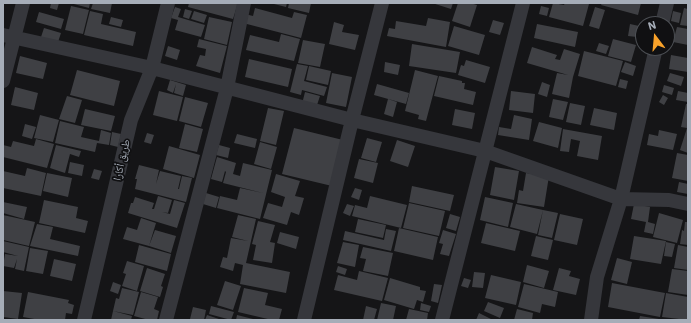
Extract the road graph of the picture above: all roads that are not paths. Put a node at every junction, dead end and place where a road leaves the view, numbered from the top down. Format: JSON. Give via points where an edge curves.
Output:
{"nodes":[{"id":1,"x":22,"y":3,"type":"edge"},
{"id":2,"x":168,"y":3,"type":"edge"},
{"id":3,"x":244,"y":3,"type":"edge"},
{"id":4,"x":382,"y":3,"type":"edge"},
{"id":5,"x":523,"y":3,"type":"edge"},
{"id":6,"x":667,"y":3,"type":"edge"},
{"id":7,"x":664,"y":16,"type":"edge"},
{"id":8,"x":8,"y":36,"type":"edge"},
{"id":9,"x":654,"y":56,"type":"edge"},
{"id":10,"x":152,"y":68,"type":"junction"},
{"id":11,"x":3,"y":81,"type":"edge"},
{"id":12,"x":227,"y":88,"type":"junction"},
{"id":13,"x":352,"y":120,"type":"junction"},
{"id":14,"x":485,"y":151,"type":"junction"},
{"id":15,"x":621,"y":199,"type":"junction"},
{"id":16,"x":688,"y":204,"type":"edge"},
{"id":17,"x":84,"y":320,"type":"edge"},
{"id":18,"x":166,"y":320,"type":"edge"},
{"id":19,"x":304,"y":320,"type":"edge"},
{"id":20,"x":442,"y":320,"type":"edge"},
{"id":21,"x":590,"y":320,"type":"edge"}],
"edges":[{"from":1,"to":8,"type":"street"},
{"from":2,"to":10,"type":"street","name":"طريق أكارا"},
{"from":3,"to":12,"type":"street"},
{"from":4,"to":13,"type":"street"},
{"from":5,"to":14,"type":"street"},
{"from":6,"to":7,"type":"street"},
{"from":8,"to":10,"type":"street"},
{"from":8,"to":11,"type":"street"},
{"from":9,"to":15,"type":"street"},
{"from":10,"to":12,"type":"street"},
{"from":10,"to":17,"type":"street","name":"طريق أكارا","via":[[131,120]]},
{"from":12,"to":13,"type":"street"},
{"from":12,"to":18,"type":"street"},
{"from":13,"to":14,"type":"street"},
{"from":13,"to":19,"type":"street"},
{"from":14,"to":15,"type":"street"},
{"from":14,"to":20,"type":"street"},
{"from":15,"to":16,"type":"street","via":[[669,200]]},
{"from":15,"to":21,"type":"street","via":[[597,277]]}]}
